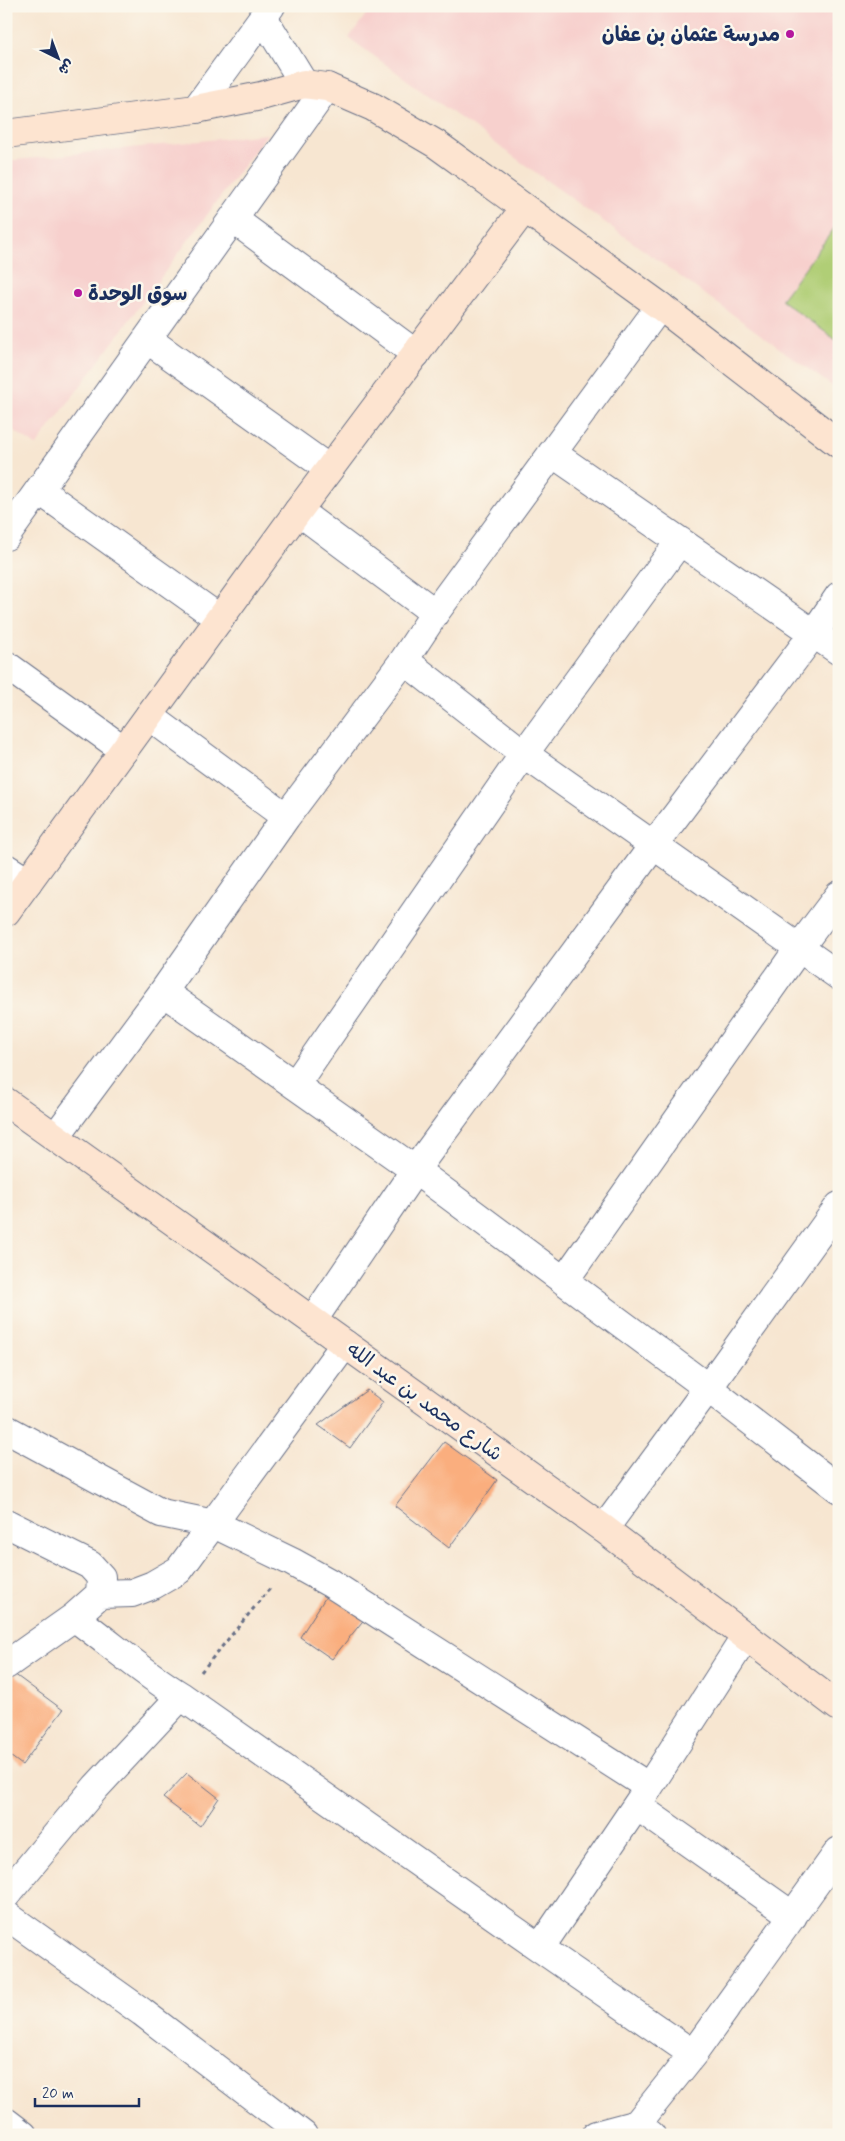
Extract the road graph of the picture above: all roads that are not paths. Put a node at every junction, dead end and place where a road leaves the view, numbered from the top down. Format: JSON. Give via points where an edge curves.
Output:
{"nodes":[{"id":1,"x":267,"y":12,"type":"edge"},
{"id":2,"x":316,"y":86,"type":"junction"},
{"id":3,"x":196,"y":109,"type":"junction"},
{"id":4,"x":6,"y":134,"type":"edge"},
{"id":5,"x":524,"y":210,"type":"junction"},
{"id":6,"x":233,"y":219,"type":"junction"},
{"id":7,"x":660,"y":306,"type":"junction"},
{"id":8,"x":147,"y":339,"type":"junction"},
{"id":9,"x":416,"y":354,"type":"junction"},
{"id":10,"x":839,"y":444,"type":"edge"},
{"id":11,"x":552,"y":453,"type":"junction"},
{"id":12,"x":329,"y":469,"type":"junction"},
{"id":13,"x":39,"y":490,"type":"junction"},
{"id":14,"x":298,"y":511,"type":"junction"},
{"id":15,"x":6,"y":536,"type":"edge"},
{"id":16,"x":680,"y":541,"type":"junction"},
{"id":17,"x":839,"y":596,"type":"edge"},
{"id":18,"x":435,"y":612,"type":"junction"},
{"id":19,"x":220,"y":619,"type":"junction"},
{"id":20,"x":814,"y":633,"type":"junction"},
{"id":21,"x":839,"y":651,"type":"edge"},
{"id":22,"x":404,"y":660,"type":"junction"},
{"id":23,"x":6,"y":664,"type":"edge"},
{"id":24,"x":149,"y":716,"type":"junction"},
{"id":25,"x":124,"y":750,"type":"junction"},
{"id":26,"x":524,"y":754,"type":"junction"},
{"id":27,"x":286,"y":817,"type":"junction"},
{"id":28,"x":653,"y":846,"type":"junction"},
{"id":29,"x":17,"y":875,"type":"edge"},
{"id":30,"x":839,"y":895,"type":"edge"},
{"id":31,"x":6,"y":912,"type":"edge"},
{"id":32,"x":799,"y":948,"type":"junction"},
{"id":33,"x":839,"y":976,"type":"edge"},
{"id":34,"x":163,"y":992,"type":"junction"},
{"id":35,"x":295,"y":1085,"type":"junction"},
{"id":36,"x":6,"y":1102,"type":"edge"},
{"id":37,"x":56,"y":1136,"type":"junction"},
{"id":38,"x":415,"y":1170,"type":"junction"},
{"id":39,"x":839,"y":1206,"type":"edge"},
{"id":40,"x":564,"y":1281,"type":"junction"},
{"id":41,"x":313,"y":1320,"type":"junction"},
{"id":42,"x":345,"y":1344,"type":"junction"},
{"id":43,"x":708,"y":1388,"type":"junction"},
{"id":44,"x":6,"y":1429,"type":"edge"},
{"id":45,"x":839,"y":1489,"type":"edge"},
{"id":46,"x":6,"y":1523,"type":"edge"},
{"id":47,"x":214,"y":1524,"type":"junction"},
{"id":48,"x":604,"y":1528,"type":"junction"},
{"id":49,"x":100,"y":1594,"type":"junction"},
{"id":50,"x":74,"y":1617,"type":"junction"},
{"id":51,"x":746,"y":1636,"type":"junction"},
{"id":52,"x":6,"y":1665,"type":"edge"},
{"id":53,"x":181,"y":1696,"type":"junction"},
{"id":54,"x":839,"y":1707,"type":"edge"},
{"id":55,"x":643,"y":1796,"type":"junction"},
{"id":56,"x":839,"y":1851,"type":"edge"},
{"id":57,"x":6,"y":1895,"type":"edge"},
{"id":58,"x":6,"y":1915,"type":"edge"},
{"id":59,"x":793,"y":1916,"type":"junction"},
{"id":60,"x":540,"y":1948,"type":"junction"},
{"id":61,"x":692,"y":2054,"type":"junction"},
{"id":62,"x":6,"y":2122,"type":"edge"},
{"id":63,"x":644,"y":2129,"type":"edge"},
{"id":64,"x":23,"y":2135,"type":"edge"},
{"id":65,"x":303,"y":2135,"type":"edge"},
{"id":66,"x":596,"y":2135,"type":"edge"}],
"edges":[{"from":1,"to":2,"type":"street"},
{"from":1,"to":3,"type":"street"},
{"from":2,"to":3,"type":"street"},
{"from":2,"to":5,"type":"street","via":[[373,107],[436,144]]},
{"from":2,"to":6,"type":"street"},
{"from":3,"to":4,"type":"street"},
{"from":5,"to":7,"type":"street"},
{"from":5,"to":9,"type":"street"},
{"from":6,"to":8,"type":"street"},
{"from":6,"to":9,"type":"street"},
{"from":7,"to":10,"type":"street"},
{"from":7,"to":11,"type":"street"},
{"from":8,"to":12,"type":"street"},
{"from":8,"to":13,"type":"street"},
{"from":9,"to":12,"type":"street"},
{"from":11,"to":16,"type":"street"},
{"from":11,"to":18,"type":"street"},
{"from":12,"to":14,"type":"street"},
{"from":13,"to":15,"type":"street"},
{"from":13,"to":19,"type":"street"},
{"from":14,"to":18,"type":"street"},
{"from":14,"to":19,"type":"street"},
{"from":16,"to":20,"type":"street"},
{"from":16,"to":26,"type":"street"},
{"from":17,"to":20,"type":"street"},
{"from":18,"to":22,"type":"street"},
{"from":19,"to":24,"type":"street"},
{"from":20,"to":21,"type":"street"},
{"from":20,"to":28,"type":"street"},
{"from":22,"to":26,"type":"street"},
{"from":22,"to":27,"type":"street"},
{"from":23,"to":25,"type":"street"},
{"from":24,"to":25,"type":"street"},
{"from":24,"to":27,"type":"street"},
{"from":25,"to":29,"type":"street"},
{"from":26,"to":28,"type":"street"},
{"from":26,"to":35,"type":"street"},
{"from":27,"to":34,"type":"street"},
{"from":28,"to":32,"type":"street"},
{"from":28,"to":38,"type":"street"},
{"from":29,"to":31,"type":"street"},
{"from":30,"to":32,"type":"street"},
{"from":32,"to":33,"type":"street"},
{"from":32,"to":40,"type":"street"},
{"from":34,"to":35,"type":"street"},
{"from":34,"to":37,"type":"street"},
{"from":35,"to":38,"type":"street"},
{"from":36,"to":37,"type":"street","name":"شارع محمد بن عبد الله"},
{"from":37,"to":41,"type":"street","name":"شارع محمد بن عبد الله"},
{"from":38,"to":40,"type":"street"},
{"from":38,"to":41,"type":"street"},
{"from":39,"to":43,"type":"street"},
{"from":40,"to":43,"type":"street"},
{"from":41,"to":42,"type":"street","name":"شارع محمد بن عبد الله"},
{"from":42,"to":47,"type":"street"},
{"from":42,"to":48,"type":"street","name":"شارع محمد بن عبد الله"},
{"from":43,"to":45,"type":"street"},
{"from":43,"to":48,"type":"street"},
{"from":44,"to":47,"type":"street","via":[[161,1513]]},
{"from":46,"to":49,"type":"street","via":[[90,1565],[101,1577]]},
{"from":47,"to":49,"type":"street","via":[[179,1570],[132,1593]]},
{"from":47,"to":55,"type":"street","via":[[338,1588]]},
{"from":48,"to":51,"type":"street","name":"شارع محمد بن عبد الله"},
{"from":49,"to":50,"type":"street"},
{"from":50,"to":52,"type":"street"},
{"from":50,"to":53,"type":"street"},
{"from":51,"to":54,"type":"street","name":"شارع محمد بن عبد الله"},
{"from":51,"to":55,"type":"street"},
{"from":53,"to":57,"type":"street","via":[[96,1787]]},
{"from":53,"to":60,"type":"street"},
{"from":55,"to":59,"type":"street"},
{"from":55,"to":60,"type":"street"},
{"from":56,"to":59,"type":"street"},
{"from":58,"to":65,"type":"street","via":[[150,2017]]},
{"from":59,"to":61,"type":"street"},
{"from":60,"to":61,"type":"street"},
{"from":61,"to":63,"type":"street"},
{"from":62,"to":64,"type":"street"},
{"from":63,"to":66,"type":"street"}]}
